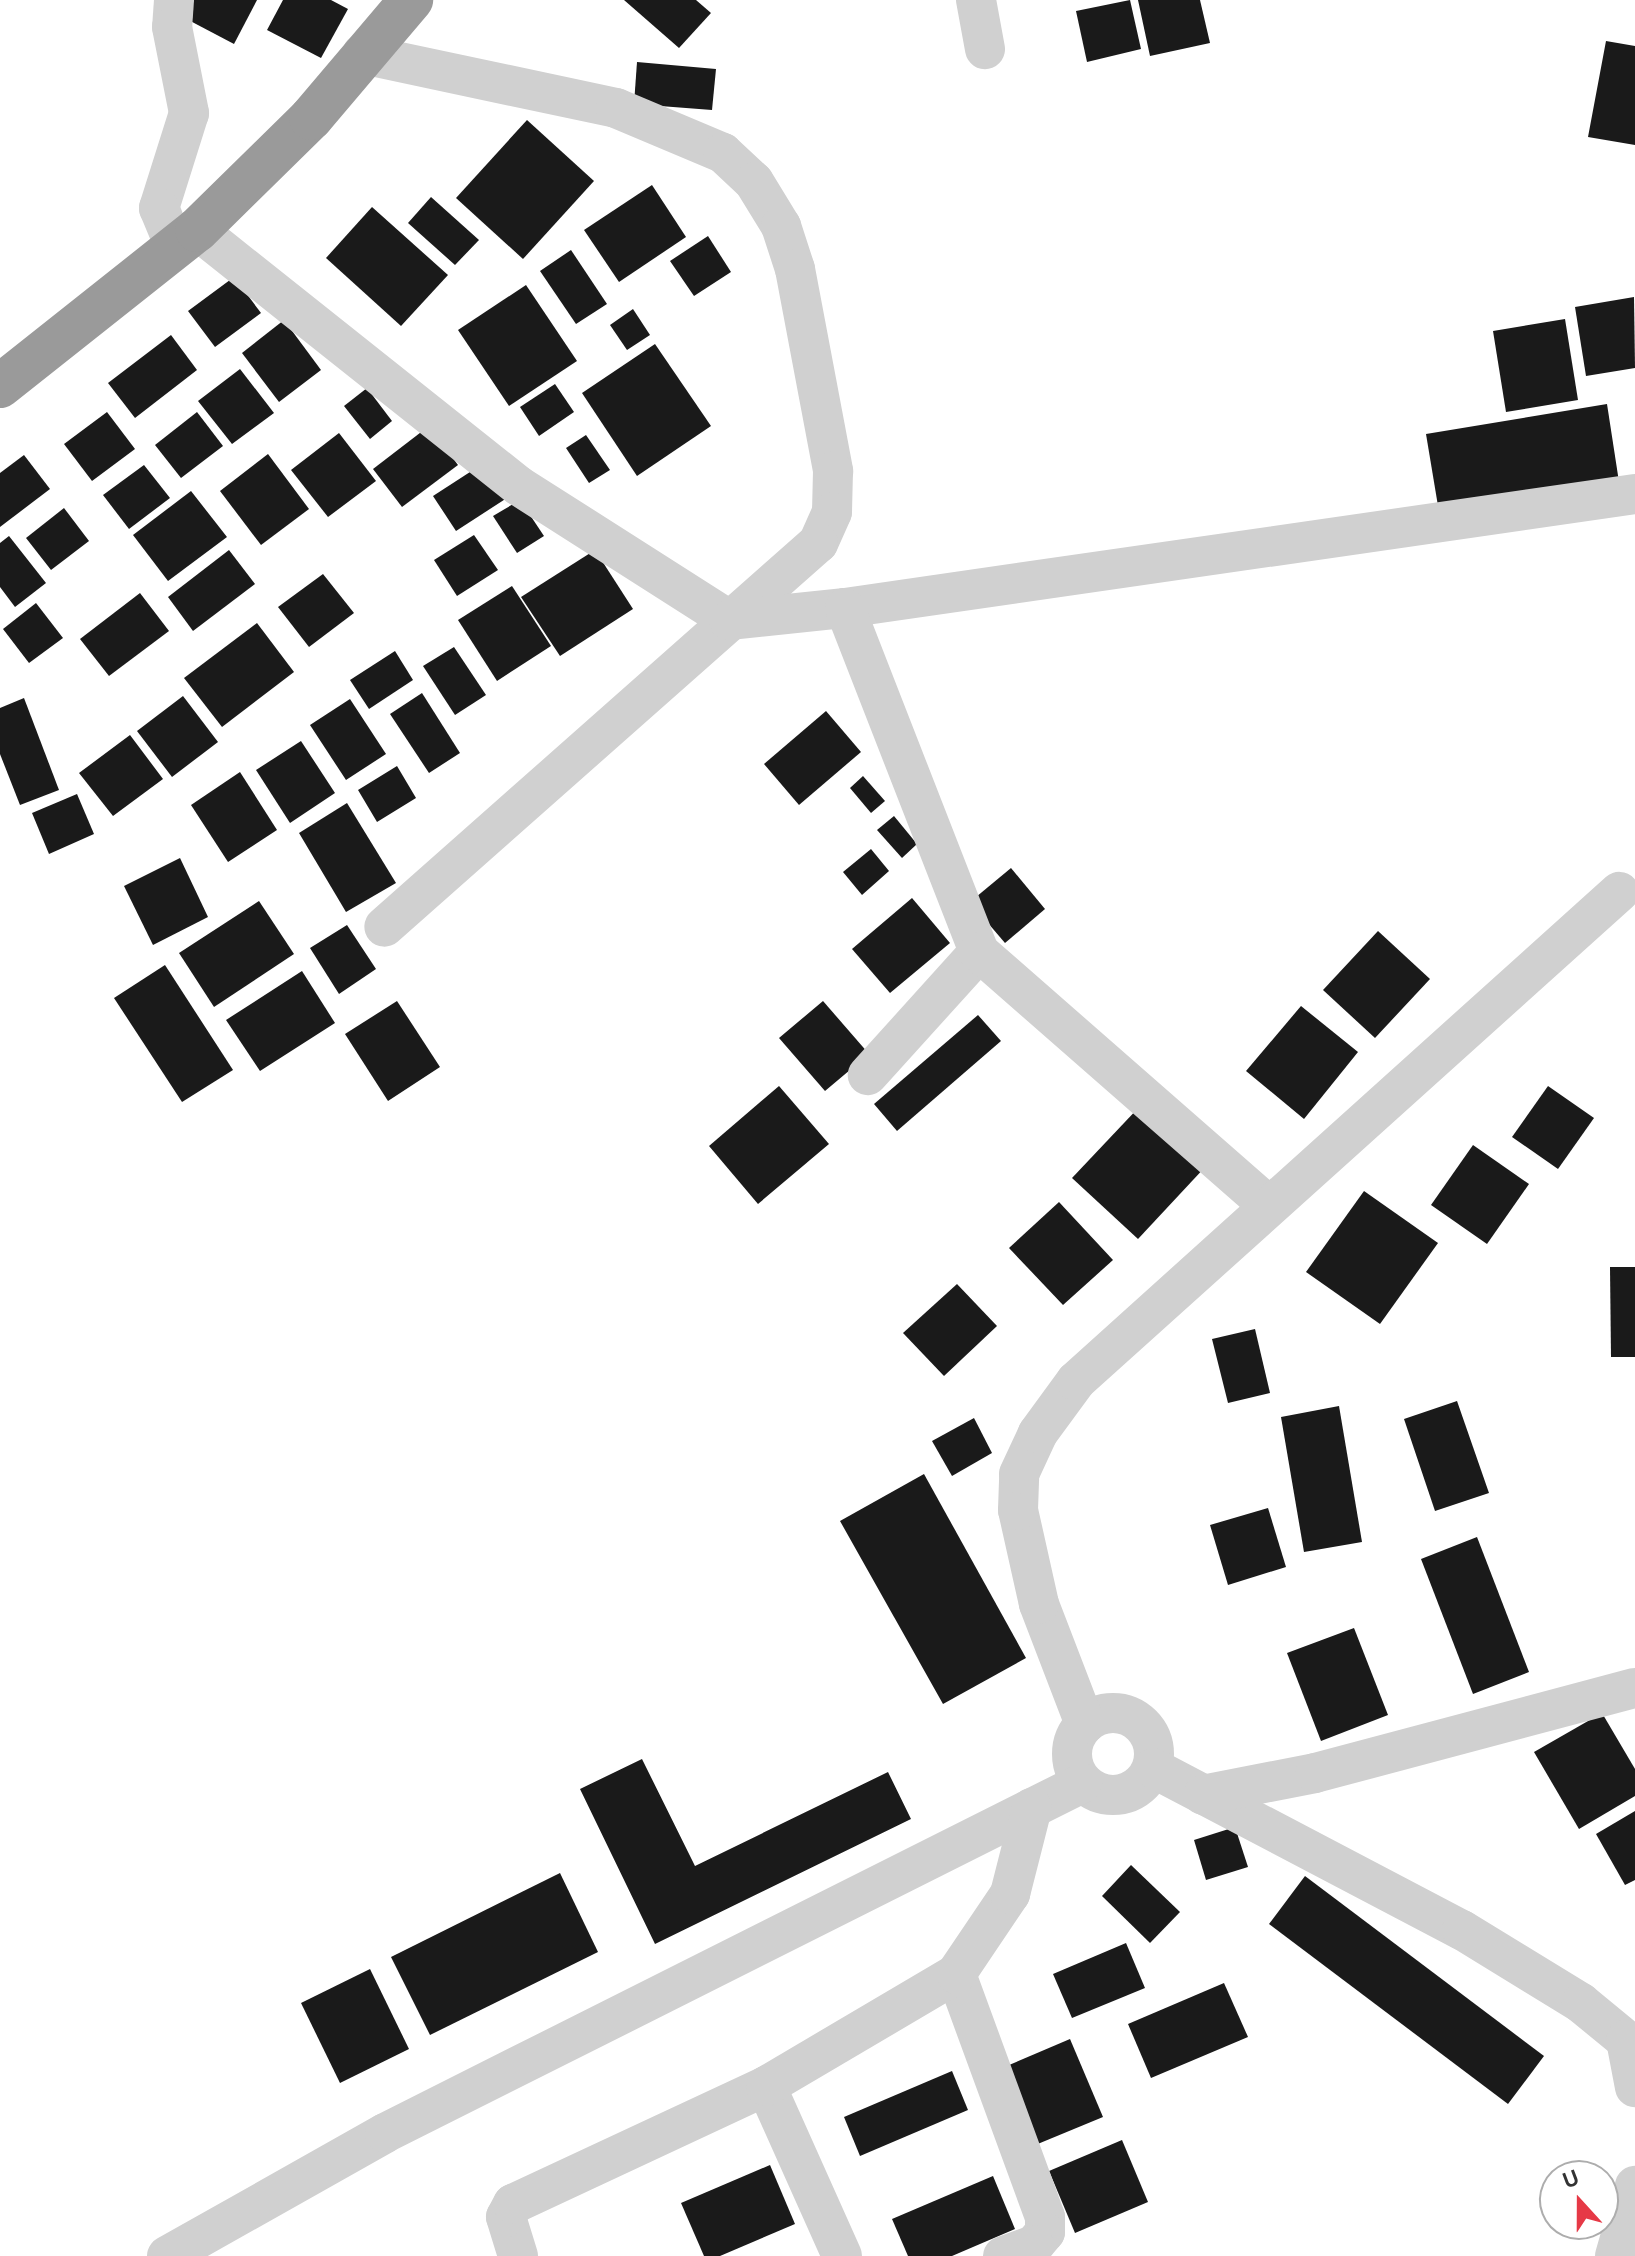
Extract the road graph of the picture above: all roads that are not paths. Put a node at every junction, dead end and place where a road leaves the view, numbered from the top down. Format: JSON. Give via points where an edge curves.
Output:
{"nodes":[{"id":1,"x":174,"y":0,"type":"edge"},
{"id":2,"x":411,"y":0,"type":"edge"},
{"id":3,"x":976,"y":0,"type":"edge"},
{"id":4,"x":985,"y":49,"type":"dead end"},
{"id":5,"x":362,"y":54,"type":"junction"},
{"id":6,"x":186,"y":240,"type":"junction"},
{"id":7,"x":0,"y":386,"type":"edge"},
{"id":8,"x":1635,"y":494,"type":"edge"},
{"id":9,"x":845,"y":608,"type":"junction"},
{"id":10,"x":729,"y":620,"type":"junction"},
{"id":11,"x":1619,"y":892,"type":"dead end"},
{"id":12,"x":384,"y":927,"type":"dead end"},
{"id":13,"x":979,"y":952,"type":"junction"},
{"id":14,"x":868,"y":1075,"type":"dead end"},
{"id":15,"x":1268,"y":1205,"type":"junction"},
{"id":16,"x":1635,"y":1688,"type":"edge"},
{"id":17,"x":1085,"y":1724,"type":"junction"},
{"id":18,"x":1153,"y":1768,"type":"junction"},
{"id":19,"x":1082,"y":1783,"type":"junction"},
{"id":20,"x":1203,"y":1795,"type":"junction"},
{"id":21,"x":1032,"y":1808,"type":"junction"},
{"id":22,"x":956,"y":1974,"type":"junction"},
{"id":23,"x":1630,"y":2040,"type":"edge"},
{"id":24,"x":766,"y":2086,"type":"junction"},
{"id":25,"x":1635,"y":2087,"type":"edge"},
{"id":26,"x":1635,"y":2186,"type":"edge"},
{"id":27,"x":167,"y":2256,"type":"edge"},
{"id":28,"x":518,"y":2256,"type":"edge"},
{"id":29,"x":842,"y":2256,"type":"edge"},
{"id":30,"x":1003,"y":2256,"type":"edge"},
{"id":31,"x":1615,"y":2256,"type":"edge"}],
"edges":[{"from":1,"to":6,"type":"street","via":[[172,27],[189,113],[159,208]]},
{"from":2,"to":5,"type":"highway"},
{"from":3,"to":4,"type":"street"},
{"from":5,"to":6,"type":"highway","via":[[311,118]]},
{"from":5,"to":10,"type":"street","via":[[616,108],[723,153],[754,182],[781,226],[795,269],[833,471],[832,512],[818,543]]},
{"from":6,"to":7,"type":"highway"},
{"from":6,"to":10,"type":"street","via":[[519,486]]},
{"from":8,"to":9,"type":"street"},
{"from":9,"to":10,"type":"street"},
{"from":9,"to":13,"type":"street"},
{"from":10,"to":12,"type":"street"},
{"from":11,"to":15,"type":"street"},
{"from":13,"to":14,"type":"street"},
{"from":13,"to":15,"type":"street"},
{"from":15,"to":17,"type":"street","via":[[1139,1330],[1076,1381],[1038,1433],[1019,1474],[1018,1510],[1039,1604]]},
{"from":16,"to":20,"type":"street","via":[[1315,1773]]},
{"from":17,"to":18,"type":"street","via":[[1100,1715],[1132,1718],[1153,1741]]},
{"from":17,"to":19,"type":"street","via":[[1071,1753]]},
{"from":18,"to":19,"type":"street","via":[[1130,1793],[1095,1793]]},
{"from":18,"to":20,"type":"street"},
{"from":19,"to":21,"type":"street"},
{"from":20,"to":23,"type":"street","via":[[1462,1930],[1581,2003]]},
{"from":21,"to":22,"type":"street","via":[[1010,1894]]},
{"from":21,"to":27,"type":"street","via":[[385,2133]]},
{"from":22,"to":24,"type":"street"},
{"from":22,"to":30,"type":"street","via":[[1045,2217],[1045,2232],[1034,2245]]},
{"from":23,"to":25,"type":"street"},
{"from":24,"to":28,"type":"street","via":[[513,2204],[506,2217]]},
{"from":24,"to":29,"type":"street"},
{"from":26,"to":31,"type":"street"}]}
